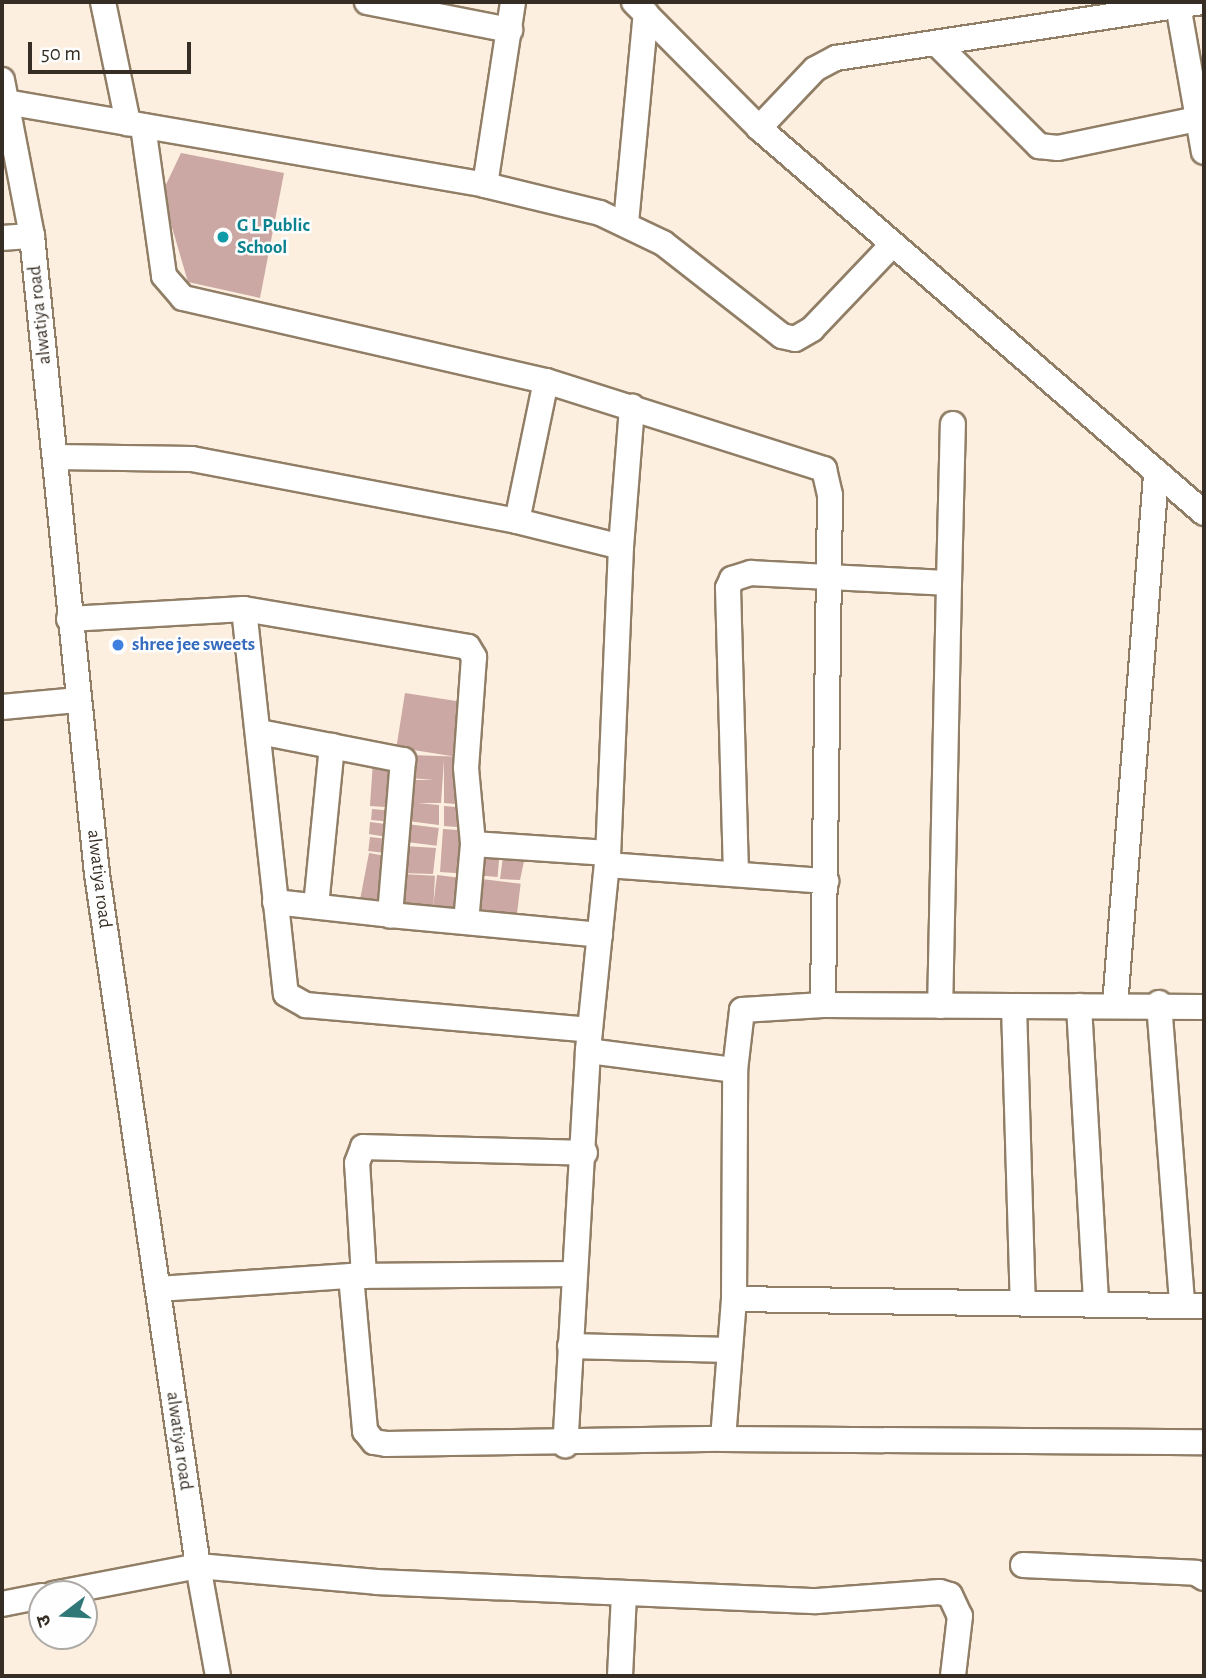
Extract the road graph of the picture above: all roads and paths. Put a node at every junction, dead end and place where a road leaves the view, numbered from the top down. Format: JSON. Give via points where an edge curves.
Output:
{"nodes":[{"id":1,"x":103,"y":2,"type":"edge"},
{"id":2,"x":367,"y":2,"type":"edge"},
{"id":3,"x":513,"y":2,"type":"edge"},
{"id":4,"x":1189,"y":4,"type":"edge"},
{"id":5,"x":640,"y":7,"type":"edge"},
{"id":6,"x":510,"y":30,"type":"junction"},
{"id":7,"x":936,"y":43,"type":"junction"},
{"id":8,"x":4,"y":91,"type":"edge"},
{"id":9,"x":1197,"y":119,"type":"junction"},
{"id":10,"x":135,"y":125,"type":"junction"},
{"id":11,"x":759,"y":128,"type":"junction"},
{"id":12,"x":1204,"y":152,"type":"edge"},
{"id":13,"x":485,"y":185,"type":"junction"},
{"id":14,"x":626,"y":223,"type":"junction"},
{"id":15,"x":32,"y":236,"type":"junction"},
{"id":16,"x":2,"y":238,"type":"edge"},
{"id":17,"x":892,"y":245,"type":"junction"},
{"id":18,"x":546,"y":381,"type":"junction"},
{"id":19,"x":632,"y":406,"type":"junction"},
{"id":20,"x":953,"y":424,"type":"dead end"},
{"id":21,"x":55,"y":457,"type":"junction"},
{"id":22,"x":1156,"y":476,"type":"junction"},
{"id":23,"x":1204,"y":513,"type":"edge"},
{"id":24,"x":517,"y":521,"type":"junction"},
{"id":25,"x":621,"y":547,"type":"junction"},
{"id":26,"x":829,"y":577,"type":"junction"},
{"id":27,"x":949,"y":583,"type":"junction"},
{"id":28,"x":244,"y":609,"type":"junction"},
{"id":29,"x":69,"y":619,"type":"junction"},
{"id":30,"x":78,"y":700,"type":"junction"},
{"id":31,"x":2,"y":707,"type":"edge"},
{"id":32,"x":260,"y":732,"type":"junction"},
{"id":33,"x":332,"y":746,"type":"junction"},
{"id":34,"x":473,"y":844,"type":"junction"},
{"id":35,"x":608,"y":859,"type":"junction"},
{"id":36,"x":736,"y":874,"type":"junction"},
{"id":37,"x":826,"y":881,"type":"junction"},
{"id":38,"x":275,"y":902,"type":"junction"},
{"id":39,"x":316,"y":906,"type":"junction"},
{"id":40,"x":390,"y":915,"type":"junction"},
{"id":41,"x":466,"y":922,"type":"junction"},
{"id":42,"x":600,"y":935,"type":"junction"},
{"id":43,"x":1158,"y":1003,"type":"junction"},
{"id":44,"x":824,"y":1005,"type":"junction"},
{"id":45,"x":940,"y":1006,"type":"junction"},
{"id":46,"x":1014,"y":1006,"type":"junction"},
{"id":47,"x":1079,"y":1006,"type":"junction"},
{"id":48,"x":1115,"y":1006,"type":"junction"},
{"id":49,"x":1204,"y":1007,"type":"edge"},
{"id":50,"x":589,"y":1041,"type":"junction"},
{"id":51,"x":736,"y":1070,"type":"junction"},
{"id":52,"x":584,"y":1153,"type":"junction"},
{"id":53,"x":575,"y":1274,"type":"junction"},
{"id":54,"x":358,"y":1276,"type":"junction"},
{"id":55,"x":158,"y":1289,"type":"junction"},
{"id":56,"x":734,"y":1299,"type":"junction"},
{"id":57,"x":1024,"y":1303,"type":"junction"},
{"id":58,"x":1096,"y":1304,"type":"junction"},
{"id":59,"x":1193,"y":1306,"type":"edge"},
{"id":60,"x":570,"y":1346,"type":"junction"},
{"id":61,"x":729,"y":1350,"type":"junction"},
{"id":62,"x":723,"y":1439,"type":"junction"},
{"id":63,"x":1204,"y":1442,"type":"edge"},
{"id":64,"x":565,"y":1445,"type":"junction"},
{"id":65,"x":1023,"y":1565,"type":"dead end"},
{"id":66,"x":198,"y":1566,"type":"junction"},
{"id":67,"x":1204,"y":1578,"type":"edge"},
{"id":68,"x":98,"y":1585,"type":"edge"},
{"id":69,"x":624,"y":1593,"type":"junction"},
{"id":70,"x":28,"y":1599,"type":"edge"},
{"id":71,"x":2,"y":1604,"type":"edge"},
{"id":72,"x":218,"y":1676,"type":"edge"},
{"id":73,"x":620,"y":1676,"type":"edge"},
{"id":74,"x":953,"y":1676,"type":"edge"}],
"edges":[{"from":1,"to":10,"type":"street"},
{"from":2,"to":6,"type":"street"},
{"from":3,"to":6,"type":"street"},
{"from":4,"to":7,"type":"street"},
{"from":4,"to":9,"type":"street"},
{"from":5,"to":11,"type":"street"},
{"from":5,"to":14,"type":"street"},
{"from":6,"to":13,"type":"street"},
{"from":7,"to":9,"type":"street","via":[[1039,146],[1058,148]]},
{"from":7,"to":11,"type":"street","via":[[824,62]]},
{"from":8,"to":10,"type":"street"},
{"from":8,"to":15,"type":"street","name":"alwatiya road"},
{"from":9,"to":12,"type":"street"},
{"from":10,"to":13,"type":"street"},
{"from":10,"to":18,"type":"street","via":[[164,276],[183,298]]},
{"from":11,"to":17,"type":"street"},
{"from":13,"to":14,"type":"street"},
{"from":14,"to":17,"type":"street","via":[[663,243],[782,336],[795,338],[812,329]]},
{"from":15,"to":16,"type":"street"},
{"from":15,"to":21,"type":"street","name":"alwatiya road"},
{"from":17,"to":22,"type":"street"},
{"from":18,"to":19,"type":"street"},
{"from":18,"to":24,"type":"street"},
{"from":19,"to":25,"type":"street"},
{"from":19,"to":26,"type":"street","via":[[824,470],[830,495]]},
{"from":20,"to":27,"type":"street"},
{"from":21,"to":24,"type":"street","via":[[192,459]]},
{"from":21,"to":29,"type":"street","name":"alwatiya road"},
{"from":22,"to":23,"type":"street"},
{"from":22,"to":48,"type":"street"},
{"from":24,"to":25,"type":"street"},
{"from":25,"to":35,"type":"street"},
{"from":26,"to":27,"type":"street"},
{"from":26,"to":36,"type":"street","via":[[740,574],[728,588]]},
{"from":26,"to":37,"type":"street"},
{"from":27,"to":45,"type":"street"},
{"from":28,"to":29,"type":"street"},
{"from":28,"to":32,"type":"street"},
{"from":28,"to":34,"type":"street","via":[[468,647],[474,657],[466,768]]},
{"from":29,"to":30,"type":"street","name":"alwatiya road"},
{"from":30,"to":31,"type":"street"},
{"from":30,"to":55,"type":"street","name":"alwatiya road","via":[[97,874]]},
{"from":32,"to":33,"type":"street"},
{"from":32,"to":38,"type":"street"},
{"from":33,"to":39,"type":"street"},
{"from":33,"to":40,"type":"street","via":[[403,761]]},
{"from":34,"to":35,"type":"street"},
{"from":34,"to":41,"type":"street"},
{"from":35,"to":36,"type":"street"},
{"from":35,"to":42,"type":"street"},
{"from":36,"to":37,"type":"street"},
{"from":37,"to":44,"type":"street"},
{"from":38,"to":39,"type":"street"},
{"from":38,"to":50,"type":"street","via":[[282,984],[294,1002]]},
{"from":39,"to":40,"type":"street"},
{"from":40,"to":41,"type":"street"},
{"from":41,"to":42,"type":"street"},
{"from":42,"to":50,"type":"street"},
{"from":43,"to":48,"type":"street"},
{"from":43,"to":49,"type":"street"},
{"from":43,"to":59,"type":"street"},
{"from":44,"to":45,"type":"street"},
{"from":44,"to":51,"type":"street","via":[[742,1010]]},
{"from":45,"to":46,"type":"street"},
{"from":46,"to":47,"type":"street"},
{"from":46,"to":57,"type":"street"},
{"from":47,"to":48,"type":"street"},
{"from":47,"to":58,"type":"street"},
{"from":50,"to":51,"type":"street"},
{"from":50,"to":52,"type":"street"},
{"from":51,"to":56,"type":"street"},
{"from":52,"to":53,"type":"street"},
{"from":52,"to":54,"type":"street","via":[[363,1146],[357,1163]]},
{"from":53,"to":54,"type":"street"},
{"from":53,"to":60,"type":"street"},
{"from":54,"to":55,"type":"street"},
{"from":54,"to":64,"type":"street","via":[[363,1418],[374,1442]]},
{"from":55,"to":66,"type":"street","name":"alwatiya road"},
{"from":56,"to":57,"type":"street"},
{"from":56,"to":61,"type":"street"},
{"from":57,"to":58,"type":"street"},
{"from":58,"to":59,"type":"street"},
{"from":60,"to":61,"type":"street"},
{"from":60,"to":64,"type":"street"},
{"from":61,"to":62,"type":"street"},
{"from":62,"to":63,"type":"street"},
{"from":62,"to":64,"type":"street"},
{"from":65,"to":67,"type":"street","via":[[1196,1573]]},
{"from":66,"to":68,"type":"street"},
{"from":66,"to":69,"type":"street","via":[[376,1582]]},
{"from":66,"to":72,"type":"street","name":"alwatiya road"},
{"from":69,"to":73,"type":"street"},
{"from":69,"to":74,"type":"street","via":[[817,1601],[950,1595],[960,1616]]},
{"from":70,"to":71,"type":"street"}]}
